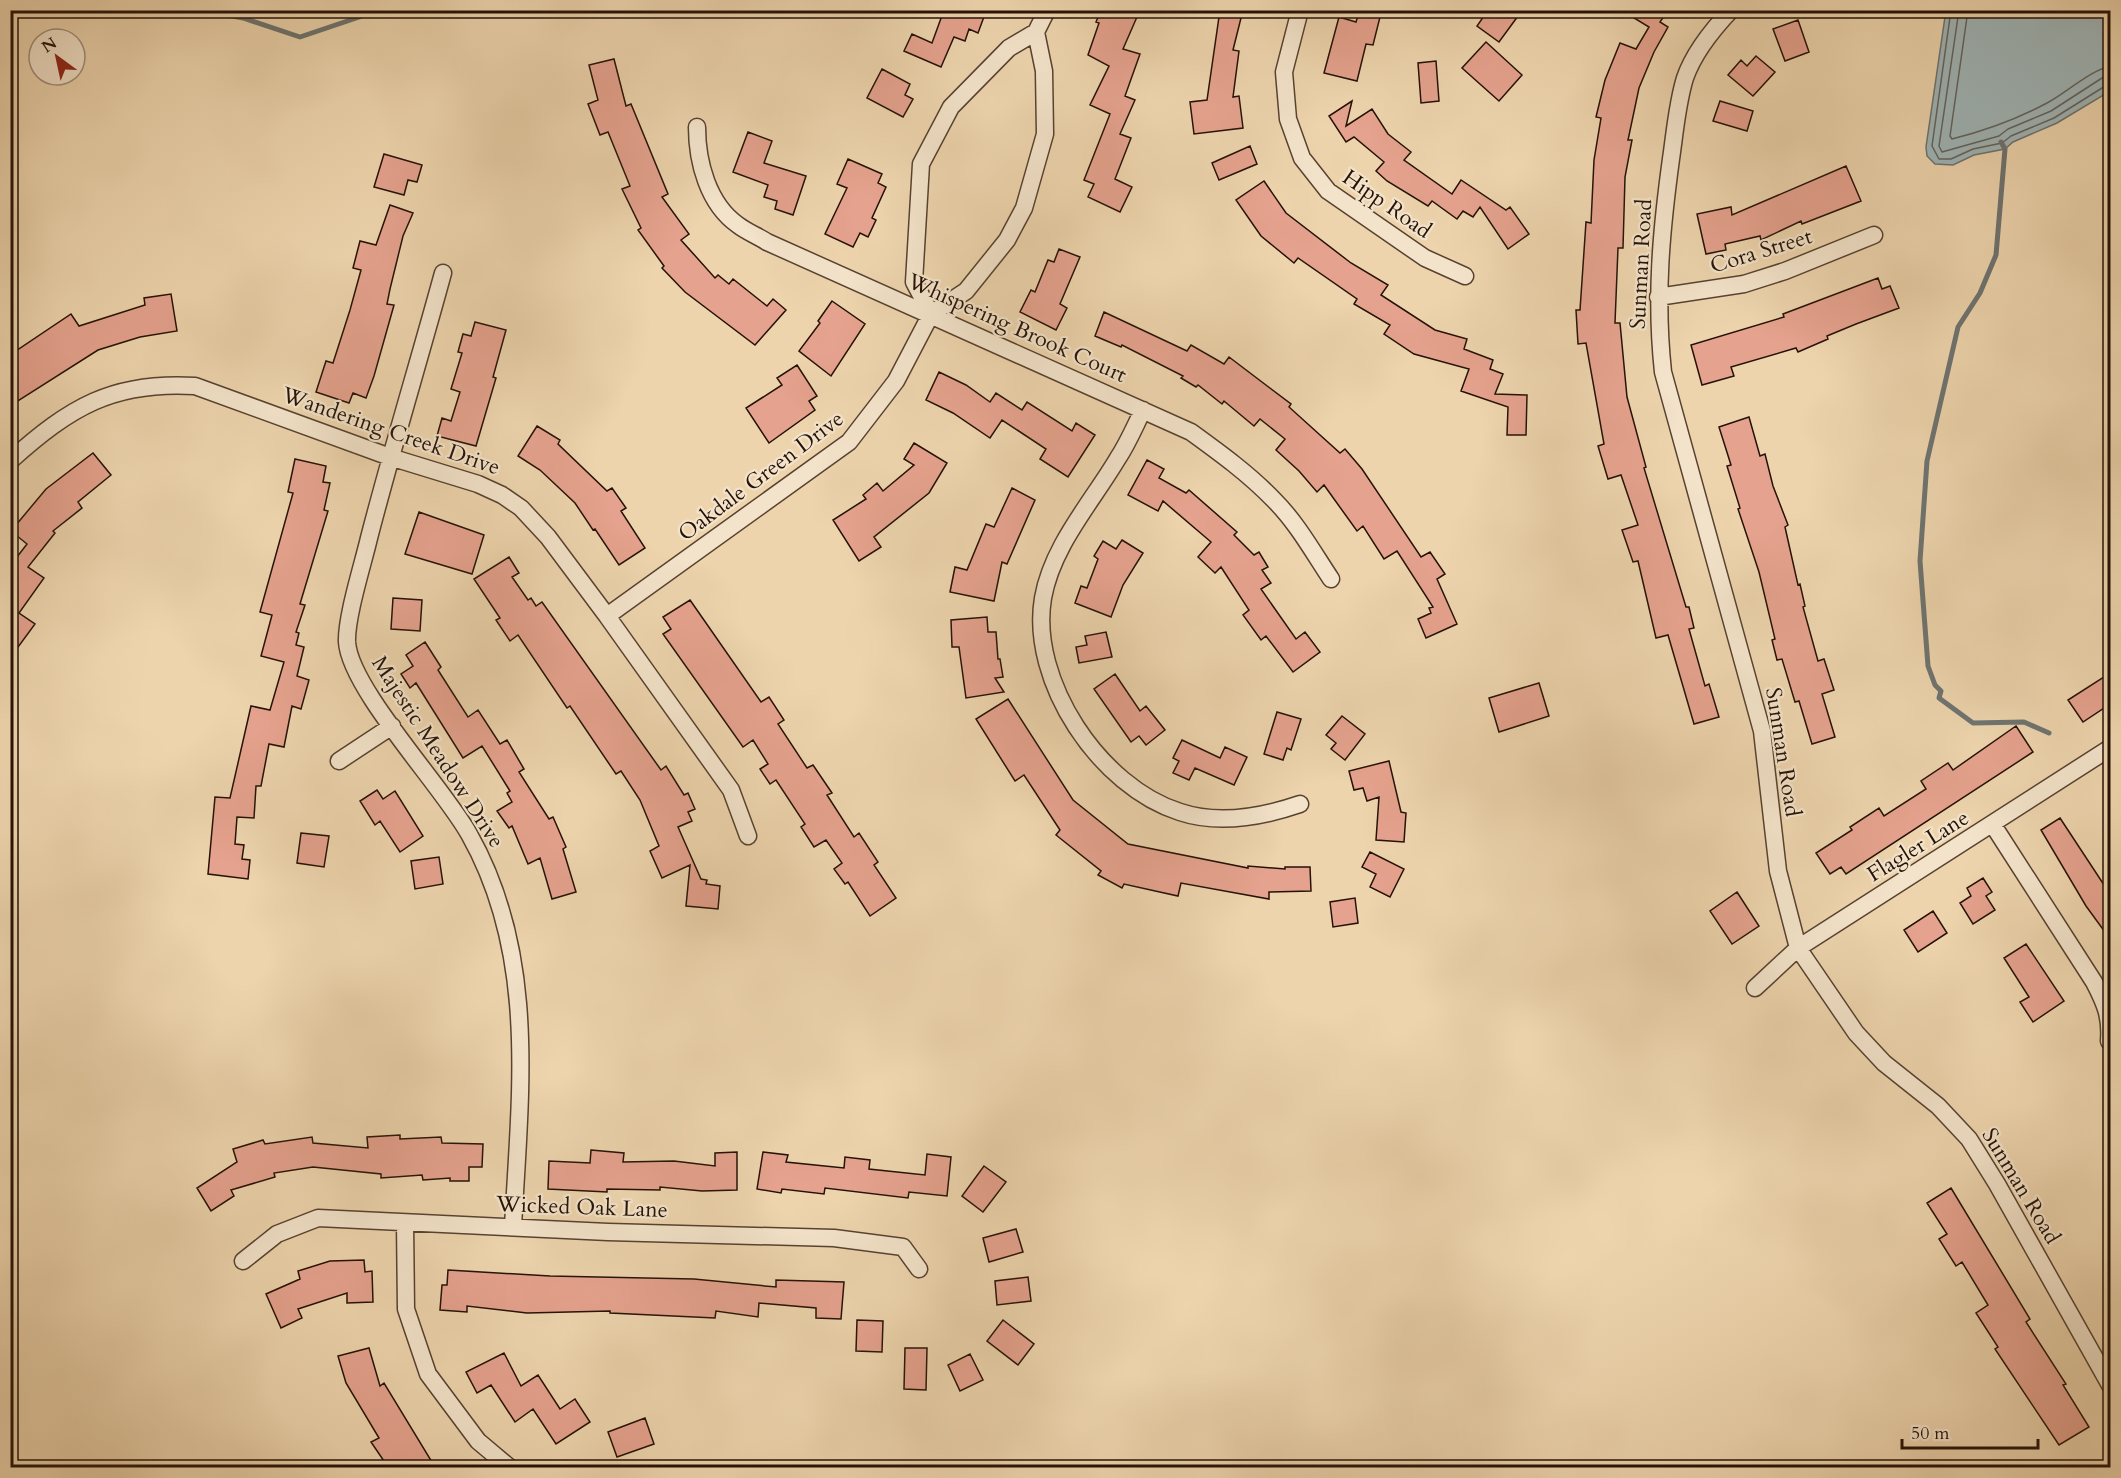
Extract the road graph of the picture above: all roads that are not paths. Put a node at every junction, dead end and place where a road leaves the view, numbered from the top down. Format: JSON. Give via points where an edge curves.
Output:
{"nodes":[{"id":1,"x":1047,"y":10,"type":"edge"},
{"id":2,"x":1300,"y":10,"type":"edge"},
{"id":3,"x":1731,"y":10,"type":"edge"},
{"id":4,"x":1036,"y":32,"type":"junction"},
{"id":5,"x":697,"y":127,"type":"dead end"},
{"id":6,"x":1874,"y":235,"type":"dead end"},
{"id":7,"x":443,"y":273,"type":"dead end"},
{"id":8,"x":1465,"y":276,"type":"dead end"},
{"id":9,"x":1658,"y":297,"type":"junction"},
{"id":10,"x":931,"y":314,"type":"junction"},
{"id":11,"x":1143,"y":410,"type":"junction"},
{"id":12,"x":390,"y":457,"type":"junction"},
{"id":13,"x":10,"y":461,"type":"edge"},
{"id":14,"x":1331,"y":579,"type":"dead end"},
{"id":15,"x":607,"y":616,"type":"junction"},
{"id":16,"x":392,"y":726,"type":"junction"},
{"id":17,"x":2110,"y":748,"type":"edge"},
{"id":18,"x":339,"y":761,"type":"dead end"},
{"id":19,"x":1300,"y":804,"type":"dead end"},
{"id":20,"x":1993,"y":825,"type":"junction"},
{"id":21,"x":748,"y":836,"type":"dead end"},
{"id":22,"x":1798,"y":948,"type":"junction"},
{"id":23,"x":1755,"y":988,"type":"dead end"},
{"id":24,"x":2109,"y":1041,"type":"dead end"},
{"id":25,"x":405,"y":1222,"type":"junction"},
{"id":26,"x":513,"y":1227,"type":"junction"},
{"id":27,"x":243,"y":1261,"type":"dead end"},
{"id":28,"x":919,"y":1269,"type":"dead end"},
{"id":29,"x":2110,"y":1385,"type":"edge"},
{"id":30,"x":509,"y":1467,"type":"edge"}],
"edges":[{"from":1,"to":4,"type":"street"},
{"from":2,"to":8,"type":"street","name":"Hipp Road","via":[[1284,72],[1288,118],[1302,158],[1328,191],[1425,258]]},
{"from":3,"to":9,"type":"street","name":"Sunman Road","via":[[1698,52],[1679,102],[1662,226]]},
{"from":4,"to":10,"type":"street","name":"Oakdale Green Drive","via":[[1044,71],[1045,134],[1024,208],[1007,240],[966,291]]},
{"from":4,"to":10,"type":"street","via":[[1009,48],[951,107],[921,164],[914,282]]},
{"from":5,"to":10,"type":"street","name":"Whispering Brook Court","via":[[697,151],[704,176],[716,202],[737,224],[767,242]]},
{"from":6,"to":9,"type":"street","name":"Cora Street","via":[[1744,284]]},
{"from":7,"to":12,"type":"street","name":"Majestic Meadow Drive"},
{"from":9,"to":22,"type":"street","name":"Sunman Road","via":[[1663,372],[1762,731],[1778,871]]},
{"from":10,"to":11,"type":"street","name":"Whispering Brook Court"},
{"from":10,"to":15,"type":"street","name":"Oakdale Green Drive","via":[[896,381],[849,442]]},
{"from":11,"to":14,"type":"street","name":"Whispering Brook Court","via":[[1191,432],[1238,467],[1288,517]]},
{"from":11,"to":19,"type":"street","via":[[1119,457],[1068,537],[1043,597],[1044,650],[1058,697],[1105,764],[1154,802],[1181,813],[1213,818],[1246,818]]},
{"from":12,"to":13,"type":"street","name":"Wandering Creek Drive","via":[[195,386],[168,384],[129,388],[93,400]]},
{"from":12,"to":15,"type":"street","name":"Wandering Creek Drive","via":[[478,484],[521,508],[548,537]]},
{"from":12,"to":16,"type":"street","name":"Majestic Meadow Drive","via":[[347,643],[357,675]]},
{"from":15,"to":21,"type":"street","name":"Wandering Creek Drive","via":[[731,790]]},
{"from":16,"to":18,"type":"street"},
{"from":16,"to":26,"type":"street","name":"Majestic Meadow Drive","via":[[469,834],[506,918],[517,976],[523,1057]]},
{"from":17,"to":20,"type":"street","name":"Flagler Lane"},
{"from":20,"to":22,"type":"street","name":"Flagler Lane"},
{"from":20,"to":24,"type":"street","via":[[2098,990],[2107,1007]]},
{"from":22,"to":23,"type":"street","name":"Flagler Lane"},
{"from":22,"to":29,"type":"street","name":"Sunman Road","via":[[1857,1033],[1884,1063],[1938,1106],[1969,1139]]},
{"from":25,"to":26,"type":"street","name":"Wicked Oak Lane"},
{"from":25,"to":27,"type":"street","name":"Wicked Oak Lane","via":[[318,1218],[277,1234]]},
{"from":25,"to":30,"type":"street","via":[[406,1309],[429,1374],[478,1441]]},
{"from":26,"to":28,"type":"street","name":"Wicked Oak Lane","via":[[834,1238],[903,1247]]}]}
